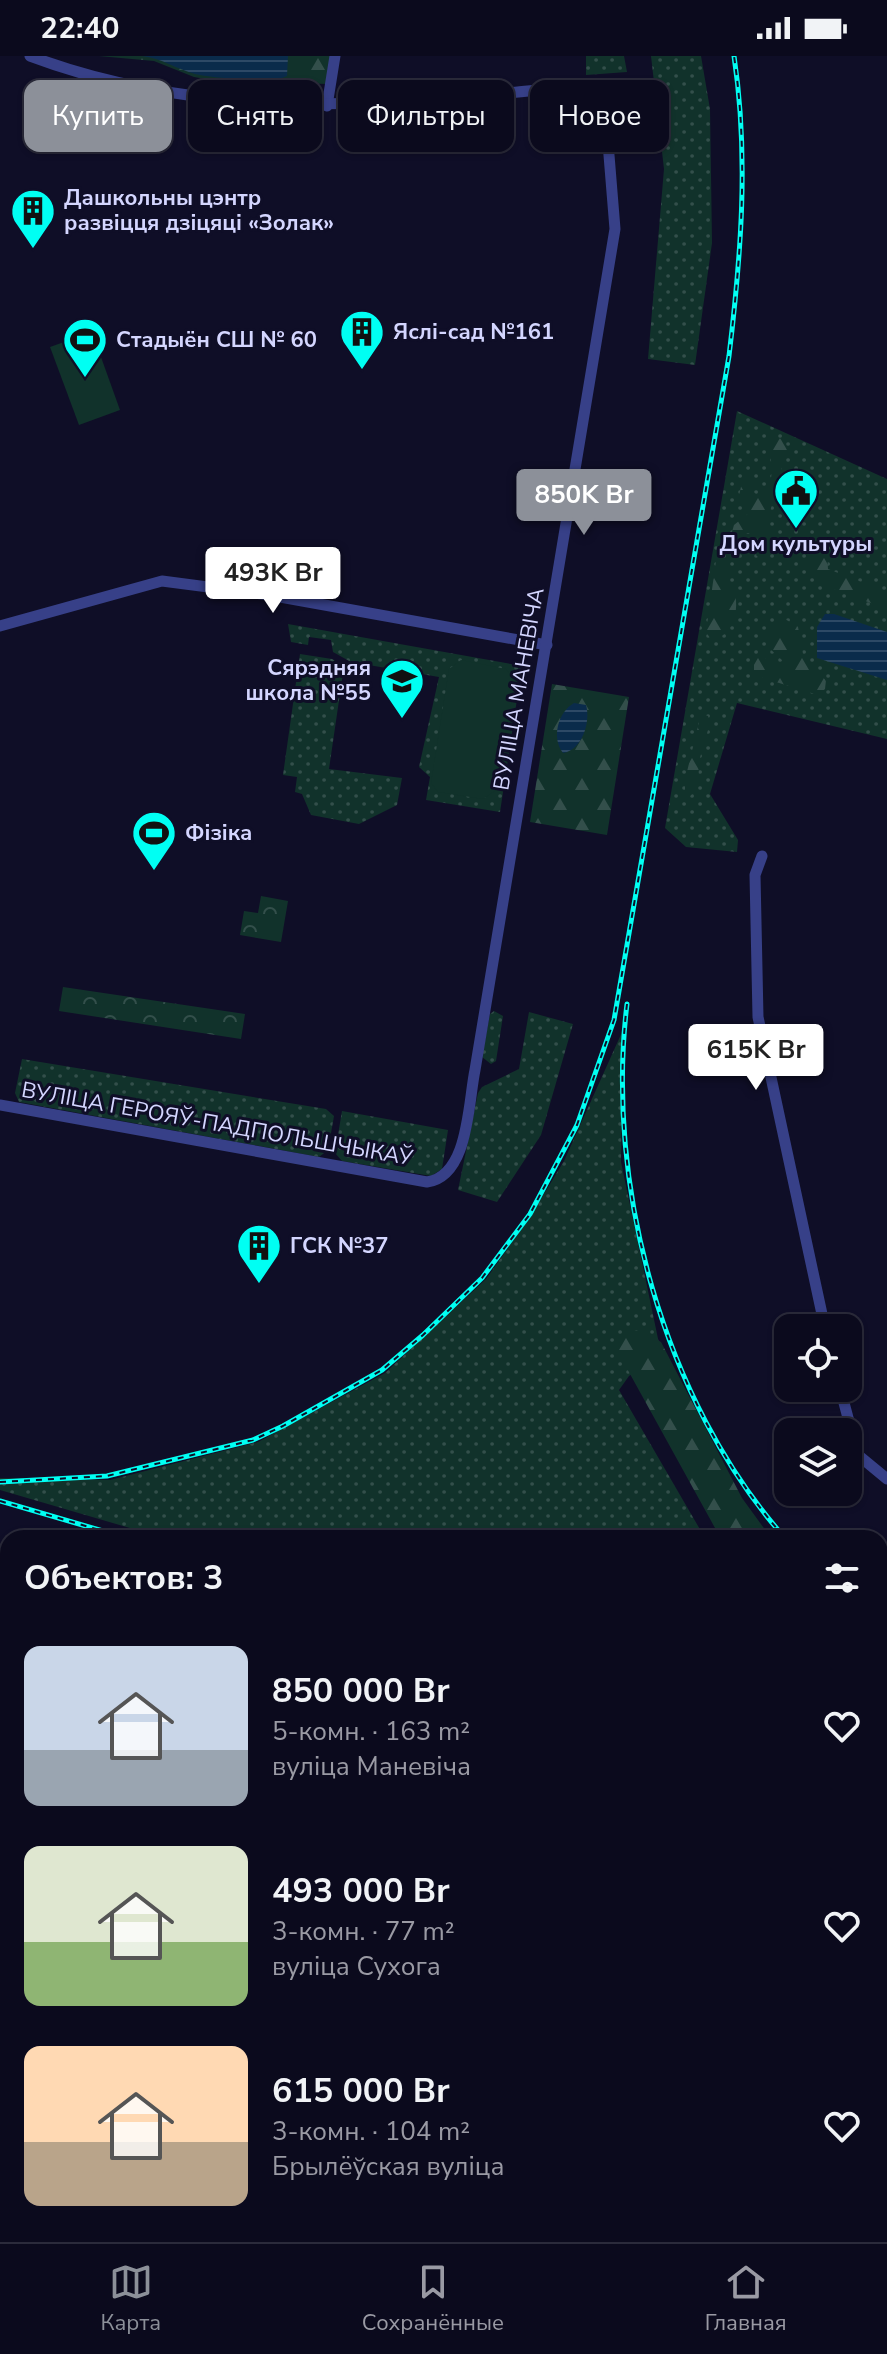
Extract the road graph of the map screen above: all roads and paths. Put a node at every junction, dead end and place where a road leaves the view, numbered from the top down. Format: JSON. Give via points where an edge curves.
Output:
{"nodes":[{"id":1,"x":30,"y":56,"type":"edge"},
{"id":2,"x":335,"y":56,"type":"edge"},
{"id":3,"x":327,"y":106,"type":"junction"},
{"id":4,"x":0,"y":626,"type":"edge"},
{"id":5,"x":547,"y":645,"type":"junction"},
{"id":6,"x":762,"y":856,"type":"dead end"},
{"id":7,"x":0,"y":1105,"type":"edge"},
{"id":8,"x":427,"y":1182,"type":"joint"},
{"id":9,"x":822,"y":1314,"type":"edge"},
{"id":10,"x":844,"y":1402,"type":"edge"},
{"id":11,"x":887,"y":1479,"type":"edge"}],
"edges":[{"from":1,"to":3,"type":"street","via":[[87,76],[182,96]]},
{"from":2,"to":3,"type":"street"},
{"from":3,"to":5,"type":"street","name":"ВУЛІЦА МАНЕВІЧА","via":[[565,87],[595,93],[606,113],[614,238]]},
{"from":4,"to":5,"type":"street","via":[[162,581]]},
{"from":5,"to":8,"type":"street","name":"ВУЛІЦА МАНЕВІЧА","via":[[460,1145],[452,1169]]},
{"from":6,"to":9,"type":"street","via":[[755,875],[758,1017]]},
{"from":7,"to":8,"type":"street","name":"ВУЛІЦА ГЕРОЯЎ-ПАДПОЛЬШЧЫКАЎ"},
{"from":10,"to":11,"type":"street","via":[[858,1455]]}]}
